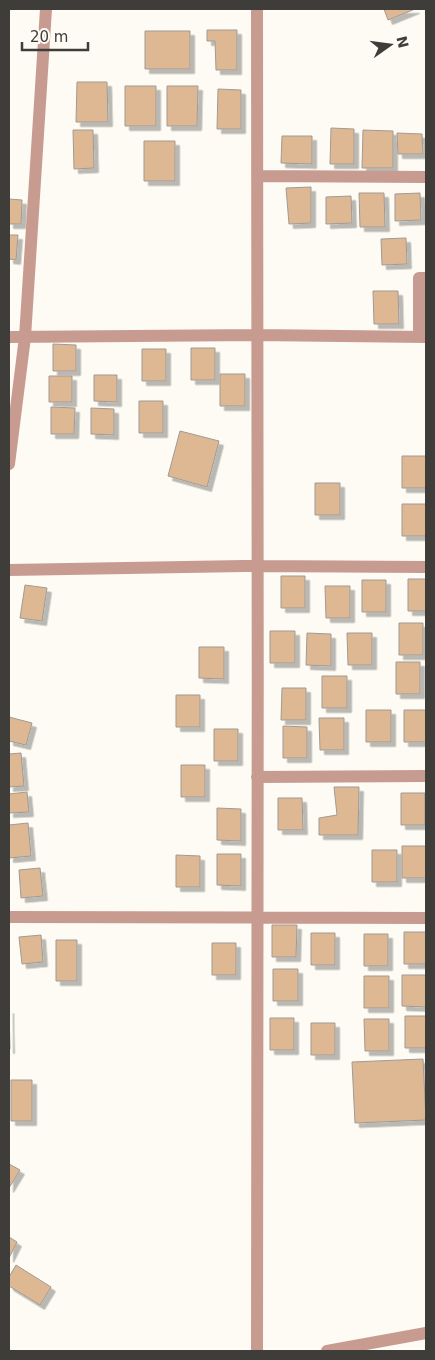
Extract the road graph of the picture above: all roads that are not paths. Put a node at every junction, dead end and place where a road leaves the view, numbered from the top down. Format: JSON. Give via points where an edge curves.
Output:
{"nodes":[{"id":1,"x":46,"y":9,"type":"edge"},
{"id":2,"x":257,"y":9,"type":"edge"},
{"id":3,"x":257,"y":176,"type":"junction"},
{"id":4,"x":426,"y":177,"type":"edge"},
{"id":5,"x":426,"y":278,"type":"edge"},
{"id":6,"x":257,"y":336,"type":"junction"},
{"id":7,"x":9,"y":337,"type":"edge"},
{"id":8,"x":25,"y":337,"type":"junction"},
{"id":9,"x":423,"y":337,"type":"edge"},
{"id":10,"x":9,"y":464,"type":"edge"},
{"id":11,"x":256,"y":566,"type":"junction"},
{"id":12,"x":426,"y":566,"type":"edge"},
{"id":13,"x":9,"y":570,"type":"edge"},
{"id":14,"x":426,"y":776,"type":"edge"},
{"id":15,"x":257,"y":777,"type":"junction"},
{"id":16,"x":9,"y":916,"type":"edge"},
{"id":17,"x":259,"y":918,"type":"junction"},
{"id":18,"x":426,"y":918,"type":"edge"},
{"id":19,"x":426,"y":1333,"type":"edge"},
{"id":20,"x":257,"y":1351,"type":"edge"},
{"id":21,"x":328,"y":1351,"type":"edge"}],
"edges":[{"from":1,"to":8,"type":"street"},
{"from":2,"to":3,"type":"street"},
{"from":3,"to":4,"type":"street"},
{"from":3,"to":6,"type":"street"},
{"from":5,"to":9,"type":"street","via":[[419,278]]},
{"from":6,"to":8,"type":"street"},
{"from":6,"to":9,"type":"street"},
{"from":6,"to":11,"type":"street"},
{"from":7,"to":8,"type":"street"},
{"from":8,"to":10,"type":"street"},
{"from":11,"to":12,"type":"street"},
{"from":11,"to":13,"type":"street"},
{"from":11,"to":15,"type":"street"},
{"from":14,"to":15,"type":"street"},
{"from":15,"to":17,"type":"street"},
{"from":16,"to":17,"type":"street"},
{"from":17,"to":18,"type":"street"},
{"from":17,"to":20,"type":"street"},
{"from":19,"to":21,"type":"street"}]}
